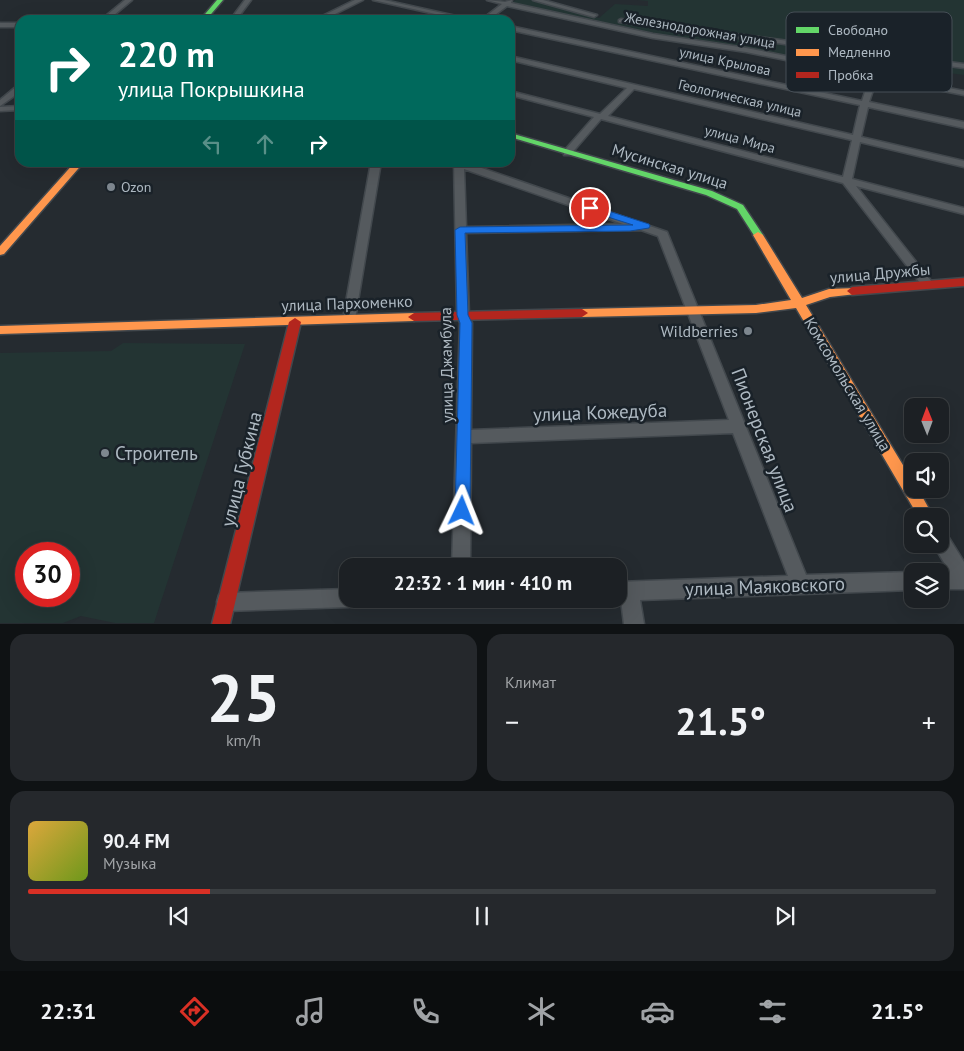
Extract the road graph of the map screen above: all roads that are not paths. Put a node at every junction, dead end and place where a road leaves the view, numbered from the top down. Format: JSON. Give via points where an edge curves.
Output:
{"nodes":[{"id":1,"x":129,"y":0,"type":"edge"},
{"id":2,"x":220,"y":0,"type":"edge"},
{"id":3,"x":248,"y":0,"type":"edge"},
{"id":4,"x":360,"y":0,"type":"edge"},
{"id":5,"x":376,"y":0,"type":"edge"},
{"id":6,"x":490,"y":0,"type":"edge"},
{"id":7,"x":536,"y":0,"type":"edge"},
{"id":8,"x":509,"y":2,"type":"edge"},
{"id":9,"x":110,"y":15,"type":"edge"},
{"id":10,"x":206,"y":15,"type":"edge"},
{"id":11,"x":237,"y":15,"type":"edge"},
{"id":12,"x":328,"y":15,"type":"edge"},
{"id":13,"x":447,"y":15,"type":"edge"},
{"id":14,"x":491,"y":15,"type":"edge"},
{"id":15,"x":0,"y":25,"type":"edge"},
{"id":16,"x":15,"y":25,"type":"edge"},
{"id":17,"x":515,"y":29,"type":"edge"},
{"id":18,"x":786,"y":43,"type":"edge"},
{"id":19,"x":786,"y":58,"type":"edge"},
{"id":20,"x":515,"y":59,"type":"edge"},
{"id":21,"x":786,"y":86,"type":"edge"},
{"id":22,"x":632,"y":87,"type":"junction"},
{"id":23,"x":15,"y":92,"type":"edge"},
{"id":24,"x":813,"y":92,"type":"edge"},
{"id":25,"x":869,"y":92,"type":"edge"},
{"id":26,"x":515,"y":94,"type":"edge"},
{"id":27,"x":865,"y":103,"type":"junction"},
{"id":28,"x":0,"y":104,"type":"edge"},
{"id":29,"x":15,"y":108,"type":"edge"},
{"id":30,"x":0,"y":109,"type":"edge"},
{"id":31,"x":599,"y":117,"type":"junction"},
{"id":32,"x":964,"y":125,"type":"edge"},
{"id":33,"x":515,"y":136,"type":"edge"},
{"id":34,"x":856,"y":140,"type":"junction"},
{"id":35,"x":567,"y":152,"type":"junction"},
{"id":36,"x":964,"y":164,"type":"edge"},
{"id":37,"x":76,"y":167,"type":"edge"},
{"id":38,"x":375,"y":167,"type":"edge"},
{"id":39,"x":459,"y":167,"type":"edge"},
{"id":40,"x":468,"y":167,"type":"edge"},
{"id":41,"x":847,"y":181,"type":"junction"},
{"id":42,"x":964,"y":211,"type":"edge"},
{"id":43,"x":646,"y":226,"type":"junction"},
{"id":44,"x":460,"y":230,"type":"junction"},
{"id":45,"x":0,"y":252,"type":"edge"},
{"id":46,"x":964,"y":282,"type":"edge"},
{"id":47,"x":928,"y":285,"type":"junction"},
{"id":48,"x":800,"y":303,"type":"junction"},
{"id":49,"x":695,"y":311,"type":"junction"},
{"id":50,"x":463,"y":315,"type":"junction"},
{"id":51,"x":349,"y":319,"type":"junction"},
{"id":52,"x":295,"y":322,"type":"junction"},
{"id":53,"x":0,"y":330,"type":"edge"},
{"id":54,"x":738,"y":426,"type":"junction"},
{"id":55,"x":464,"y":437,"type":"junction"},
{"id":56,"x":921,"y":508,"type":"edge"},
{"id":57,"x":948,"y":553,"type":"edge"},
{"id":58,"x":461,"y":558,"type":"edge"},
{"id":59,"x":949,"y":580,"type":"edge"},
{"id":60,"x":964,"y":580,"type":"edge"},
{"id":61,"x":904,"y":581,"type":"edge"},
{"id":62,"x":800,"y":584,"type":"junction"},
{"id":63,"x":627,"y":591,"type":"edge"},
{"id":64,"x":339,"y":598,"type":"edge"},
{"id":65,"x":226,"y":602,"type":"junction"},
{"id":66,"x":627,"y":603,"type":"edge"},
{"id":67,"x":221,"y":624,"type":"edge"},
{"id":68,"x":634,"y":624,"type":"edge"}],
"edges":[{"from":1,"to":9,"type":"street"},
{"from":2,"to":10,"type":"street"},
{"from":3,"to":11,"type":"street"},
{"from":4,"to":12,"type":"street"},
{"from":5,"to":13,"type":"street"},
{"from":6,"to":8,"type":"street","name":"Железнодорожная улица"},
{"from":7,"to":18,"type":"street","via":[[621,22]]},
{"from":8,"to":14,"type":"street"},
{"from":8,"to":19,"type":"street","name":"Железнодорожная улица","via":[[653,36]]},
{"from":15,"to":16,"type":"street"},
{"from":17,"to":21,"type":"street","name":"улица Крылова"},
{"from":20,"to":22,"type":"street","name":"Геологическая улица"},
{"from":22,"to":31,"type":"street"},
{"from":22,"to":34,"type":"street","name":"Геологическая улица"},
{"from":23,"to":28,"type":"street"},
{"from":24,"to":27,"type":"street","name":"улица Крылова"},
{"from":25,"to":27,"type":"street"},
{"from":26,"to":31,"type":"street","name":"улица Мира"},
{"from":27,"to":32,"type":"street","name":"улица Крылова"},
{"from":27,"to":34,"type":"street"},
{"from":29,"to":30,"type":"street"},
{"from":31,"to":35,"type":"street"},
{"from":31,"to":41,"type":"street","name":"улица Мира"},
{"from":33,"to":35,"type":"street","name":"Мусинская улица"},
{"from":34,"to":36,"type":"street","name":"Геологическая улица"},
{"from":34,"to":41,"type":"street"},
{"from":35,"to":48,"type":"street","name":"Мусинская улица","via":[[709,194],[740,208]]},
{"from":37,"to":45,"type":"street"},
{"from":38,"to":51,"type":"street"},
{"from":39,"to":44,"type":"street","name":"улица Джамбула"},
{"from":40,"to":43,"type":"street","name":"Пионерская улица"},
{"from":41,"to":42,"type":"street","name":"улица Мира"},
{"from":41,"to":47,"type":"street"},
{"from":43,"to":44,"type":"street"},
{"from":43,"to":49,"type":"street","name":"Пионерская улица","via":[[663,234]]},
{"from":44,"to":50,"type":"street","name":"улица Джамбула"},
{"from":46,"to":47,"type":"street","name":"улица Дружбы"},
{"from":47,"to":48,"type":"street","name":"улица Дружбы","via":[[830,293]]},
{"from":48,"to":49,"type":"street","name":"улица Дружбы","via":[[756,310]]},
{"from":48,"to":56,"type":"street","name":"Комсомольская улица"},
{"from":49,"to":50,"type":"street","name":"улица Пархоменко"},
{"from":49,"to":54,"type":"street","name":"Пионерская улица"},
{"from":50,"to":51,"type":"street","name":"улица Пархоменко"},
{"from":50,"to":55,"type":"street","name":"улица Джамбула","via":[[466,323]]},
{"from":51,"to":52,"type":"street","name":"улица Пархоменко"},
{"from":52,"to":53,"type":"street","name":"улица Пархоменко"},
{"from":52,"to":65,"type":"street","name":"улица Губкина"},
{"from":54,"to":55,"type":"street","name":"улица Кожедуба"},
{"from":54,"to":62,"type":"street","name":"Пионерская улица"},
{"from":55,"to":58,"type":"street","name":"улица Джамбула"},
{"from":57,"to":60,"type":"street"},
{"from":59,"to":60,"type":"street"},
{"from":61,"to":62,"type":"street","name":"улица Маяковского"},
{"from":62,"to":63,"type":"street","name":"улица Маяковского"},
{"from":64,"to":65,"type":"street"},
{"from":65,"to":67,"type":"street","name":"улица Губкина"},
{"from":66,"to":68,"type":"street"}]}
